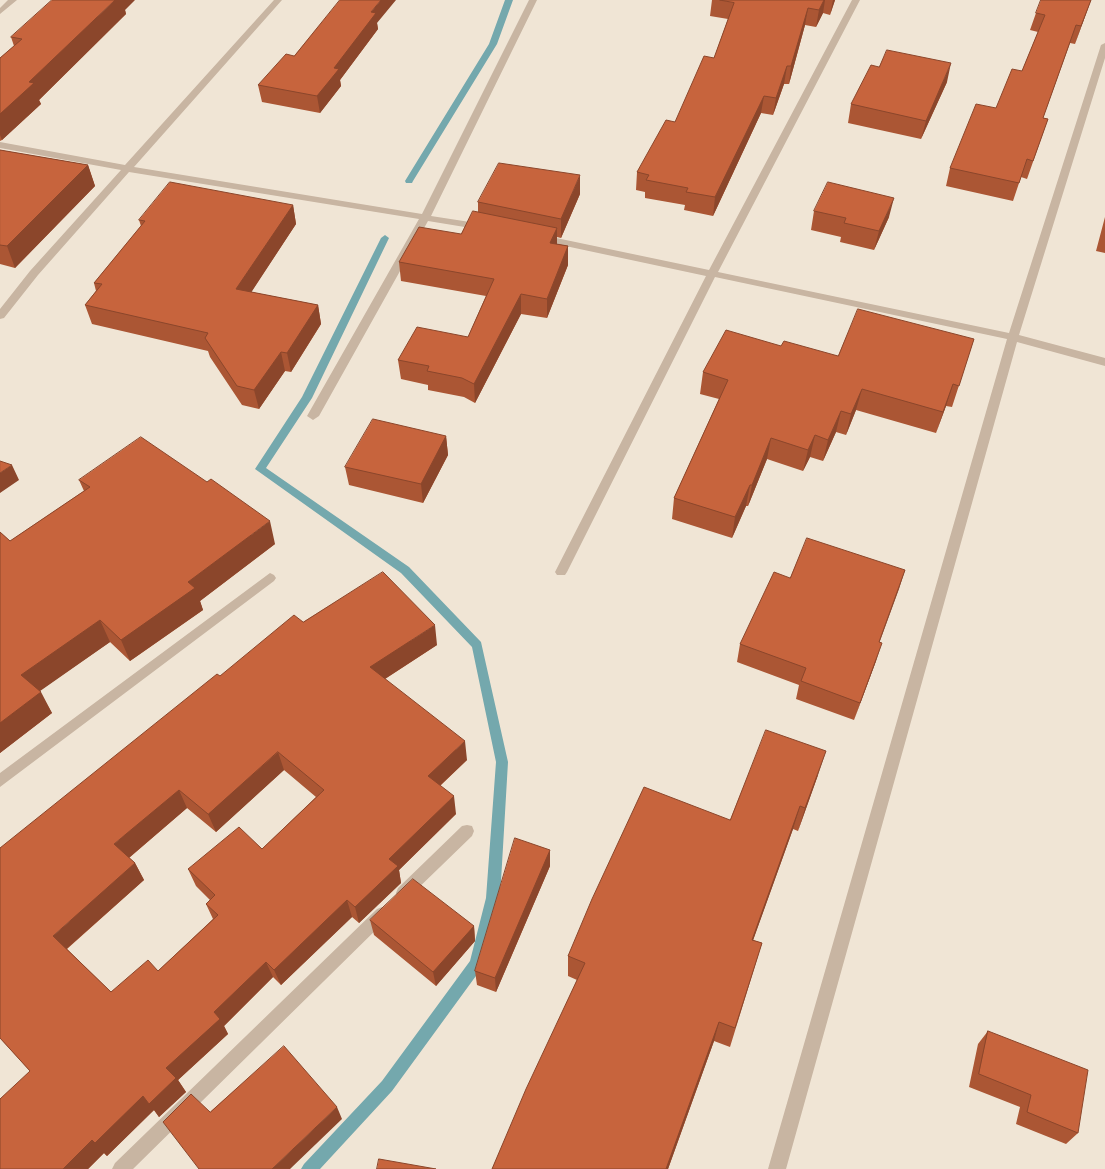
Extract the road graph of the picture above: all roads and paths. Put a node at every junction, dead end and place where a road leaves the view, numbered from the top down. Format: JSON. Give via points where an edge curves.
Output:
{"nodes":[{"id":1,"x":13,"y":0,"type":"edge"},
{"id":2,"x":278,"y":0,"type":"edge"},
{"id":3,"x":533,"y":0,"type":"edge"},
{"id":4,"x":856,"y":0,"type":"edge"},
{"id":5,"x":0,"y":12,"type":"edge"},
{"id":6,"x":1105,"y":45,"type":"edge"},
{"id":7,"x":0,"y":145,"type":"edge"},
{"id":8,"x":129,"y":169,"type":"junction"},
{"id":9,"x":426,"y":216,"type":"junction"},
{"id":10,"x":494,"y":229,"type":"edge"},
{"id":11,"x":532,"y":236,"type":"edge"},
{"id":12,"x":712,"y":272,"type":"junction"},
{"id":13,"x":0,"y":316,"type":"edge"},
{"id":14,"x":1013,"y":337,"type":"junction"},
{"id":15,"x":1105,"y":362,"type":"edge"},
{"id":16,"x":313,"y":416,"type":"dead end"},
{"id":17,"x":562,"y":572,"type":"dead end"},
{"id":18,"x":270,"y":578,"type":"dead end"},
{"id":19,"x":0,"y":782,"type":"edge"},
{"id":20,"x":467,"y":831,"type":"dead end"},
{"id":21,"x":121,"y":1169,"type":"edge"},
{"id":22,"x":777,"y":1169,"type":"edge"}],
"edges":[{"from":1,"to":5,"type":"street"},
{"from":2,"to":8,"type":"street"},
{"from":3,"to":9,"type":"street"},
{"from":4,"to":12,"type":"street"},
{"from":6,"to":14,"type":"street"},
{"from":7,"to":8,"type":"street"},
{"from":8,"to":9,"type":"street"},
{"from":8,"to":13,"type":"street","via":[[34,273]]},
{"from":9,"to":10,"type":"street"},
{"from":9,"to":16,"type":"street"},
{"from":11,"to":12,"type":"street"},
{"from":12,"to":14,"type":"street"},
{"from":12,"to":17,"type":"street"},
{"from":14,"to":15,"type":"street"},
{"from":14,"to":22,"type":"street"},
{"from":18,"to":19,"type":"street"},
{"from":20,"to":21,"type":"street"}]}
